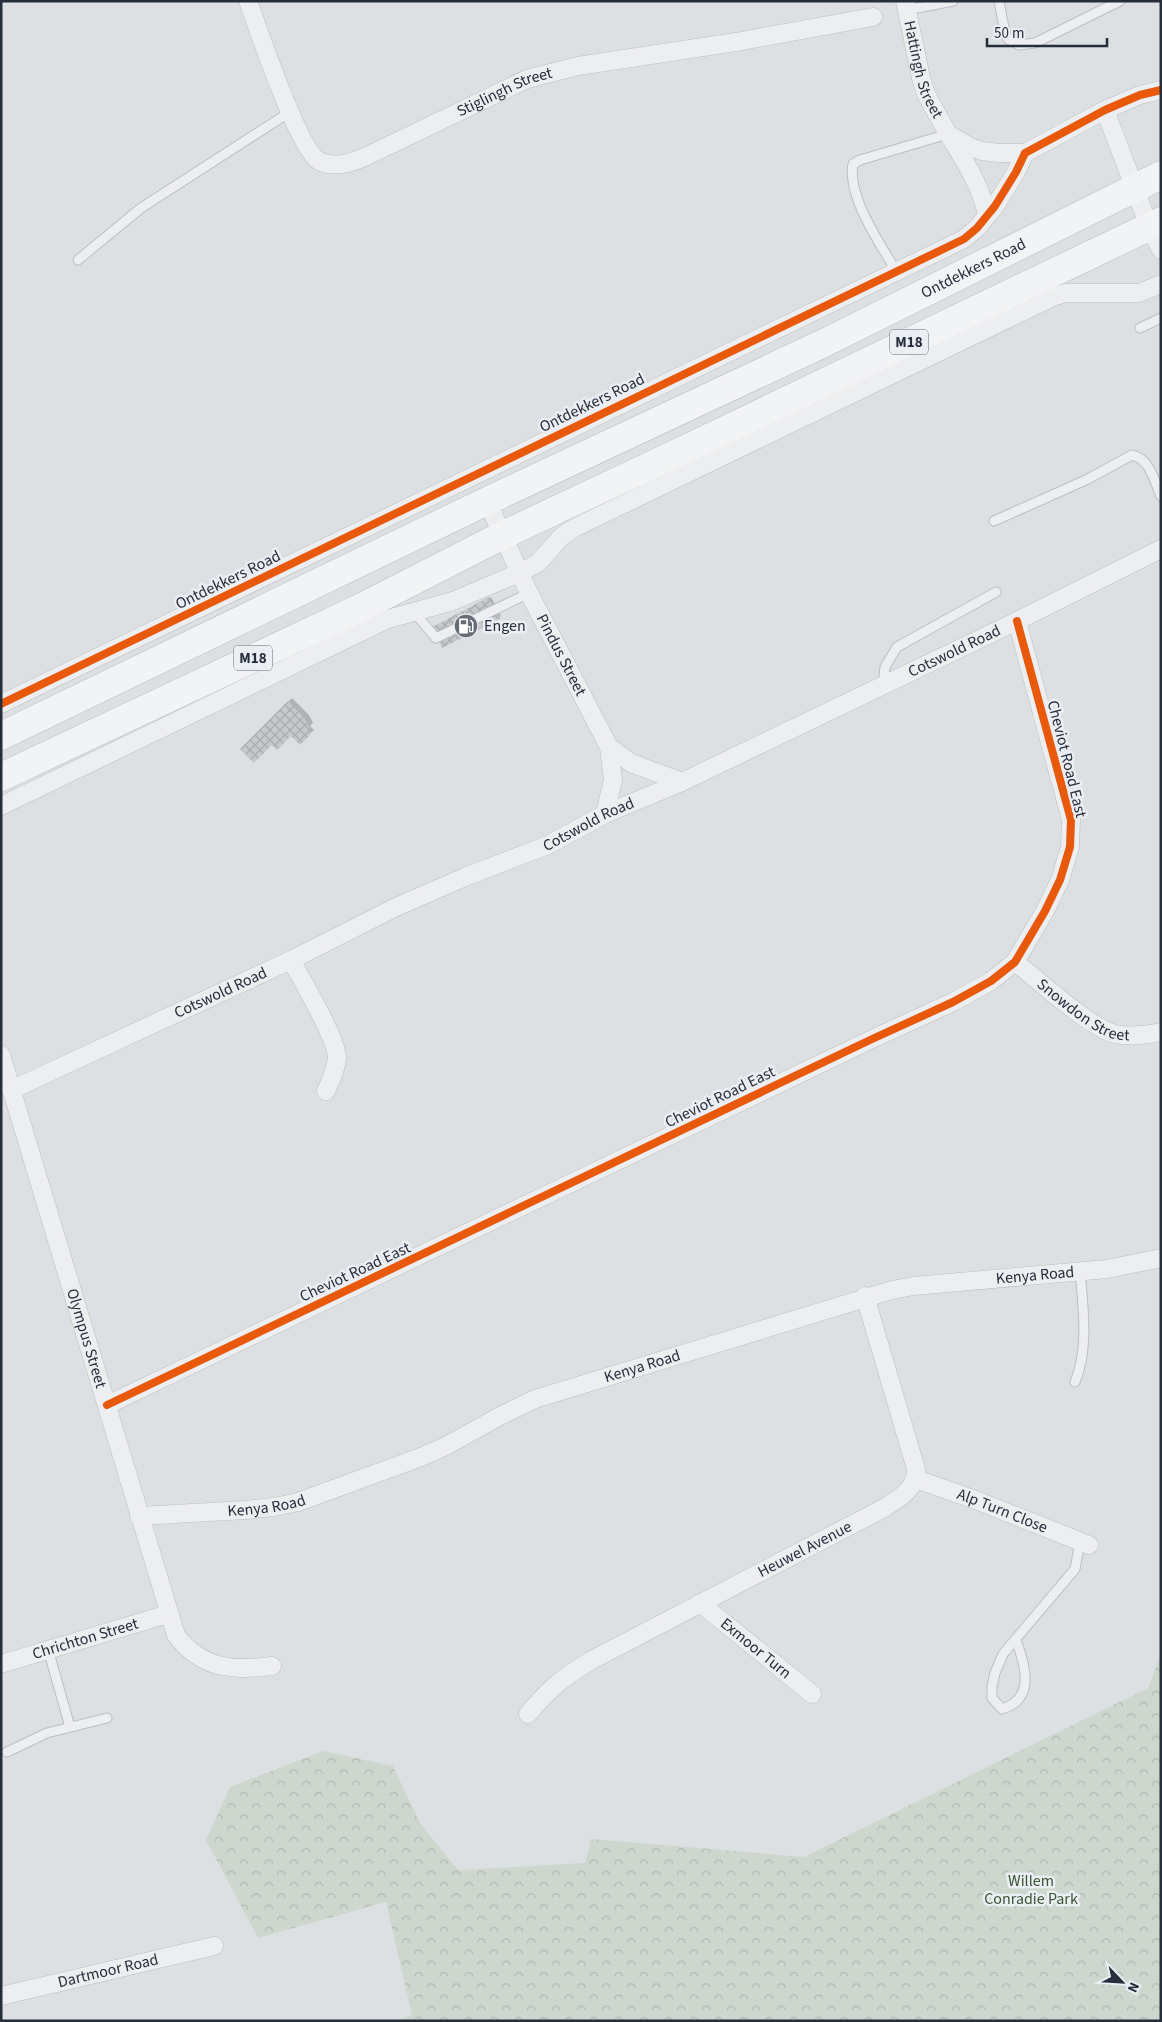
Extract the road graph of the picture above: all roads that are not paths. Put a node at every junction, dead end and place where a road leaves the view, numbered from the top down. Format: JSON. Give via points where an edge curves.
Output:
{"nodes":[{"id":1,"x":248,"y":1,"type":"edge"},
{"id":2,"x":1000,"y":1,"type":"edge"},
{"id":3,"x":1120,"y":1,"type":"edge"},
{"id":4,"x":952,"y":2,"type":"edge"},
{"id":5,"x":906,"y":6,"type":"edge"},
{"id":6,"x":873,"y":17,"type":"dead end"},
{"id":7,"x":1161,"y":90,"type":"edge"},
{"id":8,"x":1105,"y":110,"type":"junction"},
{"id":9,"x":283,"y":116,"type":"junction"},
{"id":10,"x":948,"y":134,"type":"junction"},
{"id":11,"x":1025,"y":153,"type":"junction"},
{"id":12,"x":1161,"y":175,"type":"edge"},
{"id":13,"x":1134,"y":188,"type":"junction"},
{"id":14,"x":987,"y":215,"type":"junction"},
{"id":15,"x":1155,"y":223,"type":"edge"},
{"id":16,"x":1161,"y":250,"type":"edge"},
{"id":17,"x":78,"y":260,"type":"dead end"},
{"id":18,"x":896,"y":271,"type":"junction"},
{"id":19,"x":1161,"y":284,"type":"edge"},
{"id":20,"x":1161,"y":318,"type":"edge"},
{"id":21,"x":1140,"y":328,"type":"dead end"},
{"id":22,"x":1161,"y":496,"type":"edge"},
{"id":23,"x":487,"y":501,"type":"junction"},
{"id":24,"x":994,"y":521,"type":"dead end"},
{"id":25,"x":503,"y":535,"type":"junction"},
{"id":26,"x":1161,"y":549,"type":"edge"},
{"id":27,"x":519,"y":573,"type":"junction"},
{"id":28,"x":529,"y":592,"type":"junction"},
{"id":29,"x":996,"y":592,"type":"dead end"},
{"id":30,"x":414,"y":612,"type":"junction"},
{"id":31,"x":1017,"y":621,"type":"junction"},
{"id":32,"x":883,"y":686,"type":"junction"},
{"id":33,"x":1,"y":704,"type":"edge"},
{"id":34,"x":1,"y":736,"type":"edge"},
{"id":35,"x":609,"y":747,"type":"junction"},
{"id":36,"x":1,"y":777,"type":"edge"},
{"id":37,"x":682,"y":782,"type":"junction"},
{"id":38,"x":1,"y":806,"type":"edge"},
{"id":39,"x":605,"y":814,"type":"junction"},
{"id":40,"x":292,"y":960,"type":"junction"},
{"id":41,"x":1015,"y":962,"type":"junction"},
{"id":42,"x":1161,"y":1032,"type":"edge"},
{"id":43,"x":1,"y":1055,"type":"edge"},
{"id":44,"x":12,"y":1090,"type":"junction"},
{"id":45,"x":326,"y":1091,"type":"dead end"},
{"id":46,"x":1161,"y":1258,"type":"edge"},
{"id":47,"x":1080,"y":1271,"type":"junction"},
{"id":48,"x":866,"y":1296,"type":"junction"},
{"id":49,"x":1075,"y":1382,"type":"dead end"},
{"id":50,"x":107,"y":1405,"type":"junction"},
{"id":51,"x":916,"y":1479,"type":"junction"},
{"id":52,"x":139,"y":1516,"type":"junction"},
{"id":53,"x":1085,"y":1544,"type":"joint"},
{"id":54,"x":700,"y":1603,"type":"junction"},
{"id":55,"x":168,"y":1614,"type":"junction"},
{"id":56,"x":1016,"y":1640,"type":"junction"},
{"id":57,"x":48,"y":1650,"type":"junction"},
{"id":58,"x":1,"y":1664,"type":"edge"},
{"id":59,"x":272,"y":1666,"type":"dead end"},
{"id":60,"x":812,"y":1694,"type":"dead end"},
{"id":61,"x":528,"y":1714,"type":"dead end"},
{"id":62,"x":106,"y":1718,"type":"dead end"},
{"id":63,"x":70,"y":1727,"type":"junction"},
{"id":64,"x":7,"y":1752,"type":"dead end"},
{"id":65,"x":214,"y":1946,"type":"dead end"},
{"id":66,"x":1,"y":1996,"type":"edge"}],
"edges":[{"from":1,"to":9,"type":"street","name":"Stiglingh Street"},
{"from":2,"to":3,"type":"lane","via":[[1005,33],[1008,39],[1019,45],[1035,43]]},
{"from":4,"to":5,"type":"lane"},
{"from":5,"to":10,"type":"street","name":"Hattingh Street","via":[[926,94]]},
{"from":6,"to":9,"type":"street","name":"Stiglingh Street","via":[[578,66],[527,79],[353,162],[328,164],[318,160]]},
{"from":7,"to":8,"type":"street"},
{"from":8,"to":11,"type":"street"},
{"from":8,"to":13,"type":"street"},
{"from":9,"to":17,"type":"lane","via":[[141,208]]},
{"from":10,"to":11,"type":"street","name":"Hattingh Street","via":[[982,151]]},
{"from":10,"to":14,"type":"street","name":"Hattingh Street","via":[[975,179]]},
{"from":10,"to":18,"type":"lane","via":[[853,164],[856,193],[865,216]]},
{"from":11,"to":14,"type":"street","name":"Ontdekkers Road"},
{"from":12,"to":13,"type":"main road","name":"Ontdekkers Road","number":"M18"},
{"from":13,"to":15,"type":"street"},
{"from":13,"to":23,"type":"main road","name":"Ontdekkers Road","number":"M18","via":[[824,344]]},
{"from":14,"to":18,"type":"street","name":"Ontdekkers Road","via":[[964,239]]},
{"from":15,"to":16,"type":"street"},
{"from":15,"to":25,"type":"main road","number":"M18"},
{"from":18,"to":33,"type":"street","name":"Ontdekkers Road"},
{"from":19,"to":27,"type":"street","via":[[1139,293],[1066,293],[1056,296],[574,528],[561,537],[538,563]]},
{"from":20,"to":21,"type":"lane"},
{"from":22,"to":24,"type":"lane","via":[[1147,463],[1132,455],[1088,479]]},
{"from":23,"to":25,"type":"street","name":"Pindus Street"},
{"from":23,"to":34,"type":"main road","name":"Ontdekkers Road","number":"M18"},
{"from":25,"to":27,"type":"street","name":"Pindus Street"},
{"from":25,"to":36,"type":"main road","number":"M18","via":[[362,607]]},
{"from":26,"to":31,"type":"street","name":"Cotswold Road"},
{"from":27,"to":28,"type":"street","name":"Pindus Street"},
{"from":27,"to":30,"type":"street","via":[[453,601]]},
{"from":28,"to":30,"type":"lane","via":[[436,638]]},
{"from":28,"to":35,"type":"street","name":"Pindus Street"},
{"from":29,"to":32,"type":"lane","via":[[897,647],[885,667]]},
{"from":30,"to":38,"type":"street","via":[[388,619]]},
{"from":31,"to":32,"type":"street","name":"Cotswold Road"},
{"from":31,"to":41,"type":"street","name":"Cheviot Road East","via":[[1071,820],[1070,847],[1060,880]]},
{"from":32,"to":37,"type":"street","name":"Cotswold Road"},
{"from":35,"to":37,"type":"street","via":[[630,763]]},
{"from":35,"to":39,"type":"street","name":"Pindus Street","via":[[614,780]]},
{"from":37,"to":39,"type":"street","name":"Cotswold Road"},
{"from":39,"to":40,"type":"street","name":"Cotswold Road","via":[[548,845],[396,907]]},
{"from":40,"to":44,"type":"street","name":"Cotswold Road"},
{"from":40,"to":45,"type":"street","via":[[337,1056],[336,1069]]},
{"from":41,"to":42,"type":"street","name":"Snowdon Street","via":[[1093,1023],[1114,1034]]},
{"from":41,"to":50,"type":"street","name":"Cheviot Road East","via":[[992,981],[952,1002]]},
{"from":43,"to":44,"type":"street","name":"Olympus Street"},
{"from":44,"to":50,"type":"street","name":"Olympus Street"},
{"from":46,"to":47,"type":"street","name":"Kenya Road"},
{"from":47,"to":48,"type":"street","name":"Kenya Road","via":[[914,1286]]},
{"from":47,"to":49,"type":"lane","via":[[1084,1313],[1079,1373]]},
{"from":48,"to":51,"type":"street","via":[[916,1469]]},
{"from":48,"to":52,"type":"street","name":"Kenya Road","via":[[535,1399],[429,1454],[298,1502],[245,1510]]},
{"from":50,"to":52,"type":"street","name":"Olympus Street"},
{"from":51,"to":53,"type":"street","name":"Alp Turn Close"},
{"from":51,"to":54,"type":"street","name":"Heuwel Avenue","via":[[899,1499]]},
{"from":52,"to":55,"type":"street","name":"Olympus Street"},
{"from":53,"to":56,"type":"lane","via":[[1075,1569]]},
{"from":54,"to":60,"type":"street","name":"Exmoor Turn"},
{"from":54,"to":61,"type":"street","name":"Heuwel Avenue","via":[[569,1673],[548,1689]]},
{"from":55,"to":57,"type":"street","name":"Chrichton Street"},
{"from":55,"to":59,"type":"street","name":"Olympus Street","via":[[176,1635],[202,1659],[224,1668],[245,1670]]},
{"from":56,"to":56,"type":"lane","via":[[1024,1662],[1024,1689],[1016,1702],[1002,1709],[992,1698],[992,1686],[1003,1654]]},
{"from":57,"to":58,"type":"street","name":"Chrichton Street"},
{"from":57,"to":63,"type":"lane"},
{"from":62,"to":63,"type":"lane"},
{"from":63,"to":64,"type":"lane","via":[[47,1733]]},
{"from":65,"to":66,"type":"street","name":"Dartmoor Road"}]}
